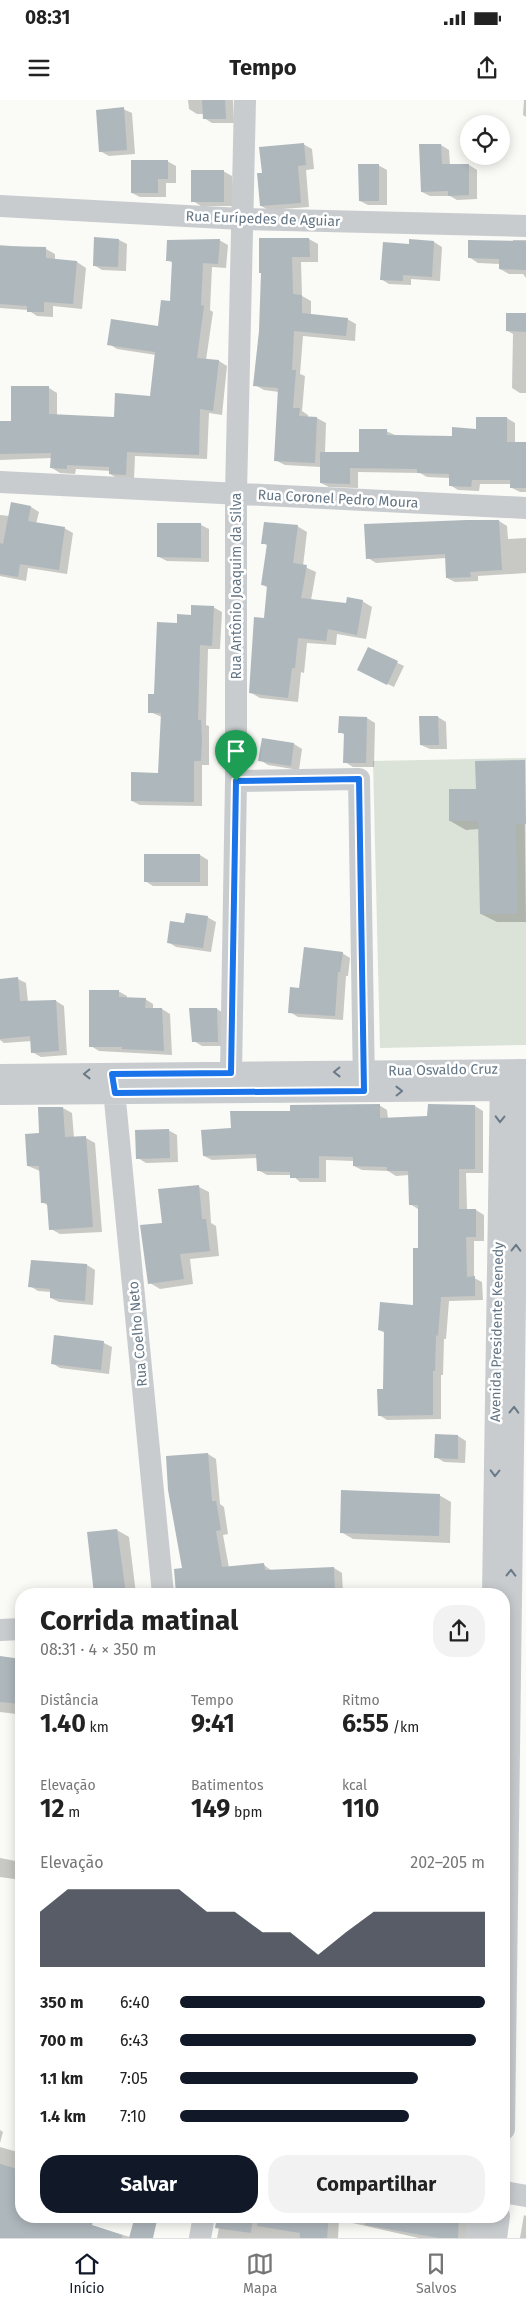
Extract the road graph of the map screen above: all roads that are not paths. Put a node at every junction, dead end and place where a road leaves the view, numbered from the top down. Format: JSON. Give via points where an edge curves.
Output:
{"nodes":[{"id":1,"x":245,"y":100,"type":"edge"},
{"id":2,"x":0,"y":206,"type":"edge"},
{"id":3,"x":242,"y":219,"type":"junction"},
{"id":4,"x":526,"y":226,"type":"edge"},
{"id":5,"x":0,"y":482,"type":"edge"},
{"id":6,"x":236,"y":494,"type":"junction"},
{"id":7,"x":526,"y":508,"type":"edge"},
{"id":8,"x":236,"y":781,"type":"junction"},
{"id":9,"x":231,"y":1073,"type":"junction"},
{"id":10,"x":0,"y":1075,"type":"edge"},
{"id":11,"x":515,"y":1080,"type":"edge"},
{"id":12,"x":364,"y":1081,"type":"junction"},
{"id":13,"x":114,"y":1084,"type":"junction"},
{"id":14,"x":0,"y":1094,"type":"edge"},
{"id":15,"x":162,"y":1588,"type":"edge"},
{"id":16,"x":493,"y":1588,"type":"edge"},
{"id":17,"x":514,"y":1614,"type":"edge"},
{"id":18,"x":15,"y":1629,"type":"edge"},
{"id":19,"x":0,"y":1630,"type":"edge"},
{"id":20,"x":510,"y":1820,"type":"edge"},
{"id":21,"x":510,"y":2193,"type":"edge"},
{"id":22,"x":526,"y":2196,"type":"edge"},
{"id":23,"x":203,"y":2223,"type":"edge"},
{"id":24,"x":478,"y":2223,"type":"edge"},
{"id":25,"x":498,"y":2223,"type":"edge"},
{"id":26,"x":200,"y":2238,"type":"edge"},
{"id":27,"x":476,"y":2238,"type":"edge"},
{"id":28,"x":496,"y":2238,"type":"edge"}],
"edges":[{"from":1,"to":3,"type":"street","name":"Rua Antônio Joaquim da Silva"},
{"from":2,"to":3,"type":"street","name":"Rua Eurípedes de Aguiar"},
{"from":3,"to":4,"type":"street","name":"Rua Eurípedes de Aguiar"},
{"from":3,"to":6,"type":"street","name":"Rua Antônio Joaquim da Silva"},
{"from":5,"to":6,"type":"street","name":"Rua Coronel Pedro Moura"},
{"from":6,"to":7,"type":"street","name":"Rua Coronel Pedro Moura"},
{"from":6,"to":8,"type":"street","name":"Rua Antônio Joaquim da Silva"},
{"from":8,"to":9,"type":"street","name":"Rua Antônio Joaquim da Silva"},
{"from":8,"to":12,"type":"street","via":[[359,779]]},
{"from":12,"to":9,"type":"street","name":"Rua Osvaldo Cruz","one_way":true},
{"from":9,"to":13,"type":"street","name":"Rua Osvaldo Cruz"},
{"from":13,"to":10,"type":"street","name":"Rua Osvaldo Cruz","one_way":true},
{"from":11,"to":12,"type":"street","name":"Rua Osvaldo Cruz"},
{"from":11,"to":16,"type":"street","name":"Avenida Presidente Keenedy","one_way":true},
{"from":17,"to":11,"type":"street","name":"Avenida Presidente Keenedy","one_way":true},
{"from":12,"to":13,"type":"street","name":"Rua Osvaldo Cruz"},
{"from":13,"to":14,"type":"street","name":"Rua Osvaldo Cruz"},
{"from":13,"to":15,"type":"street","name":"Rua Coelho Neto"},
{"from":17,"to":20,"type":"street","name":"Avenida Presidente Keenedy"},
{"from":18,"to":19,"type":"street"},
{"from":21,"to":22,"type":"street"},
{"from":23,"to":26,"type":"street"},
{"from":24,"to":27,"type":"street"},
{"from":25,"to":28,"type":"street"}]}
